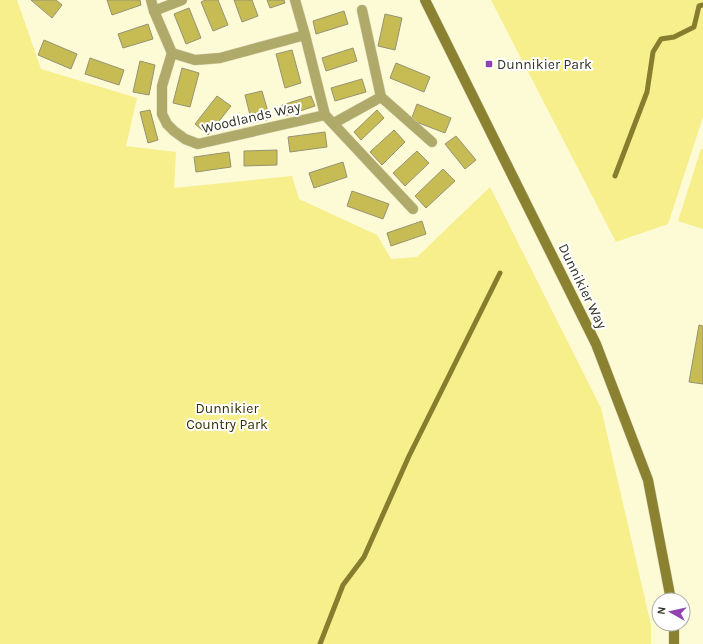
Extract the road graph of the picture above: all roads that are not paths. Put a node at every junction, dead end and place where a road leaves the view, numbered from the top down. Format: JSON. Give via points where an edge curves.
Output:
{"nodes":[{"id":1,"x":151,"y":0,"type":"edge"},
{"id":2,"x":182,"y":0,"type":"edge"},
{"id":3,"x":295,"y":0,"type":"edge"},
{"id":4,"x":425,"y":0,"type":"edge"},
{"id":5,"x":362,"y":10,"type":"dead end"},
{"id":6,"x":154,"y":11,"type":"junction"},
{"id":7,"x":305,"y":35,"type":"junction"},
{"id":8,"x":172,"y":53,"type":"junction"},
{"id":9,"x":381,"y":97,"type":"junction"},
{"id":10,"x":325,"y":114,"type":"junction"},
{"id":11,"x":334,"y":123,"type":"junction"},
{"id":12,"x":432,"y":142,"type":"dead end"},
{"id":13,"x":413,"y":210,"type":"dead end"},
{"id":14,"x":669,"y":592,"type":"edge"},
{"id":15,"x":674,"y":632,"type":"edge"},
{"id":16,"x":674,"y":644,"type":"edge"}],
"edges":[{"from":1,"to":6,"type":"street"},
{"from":2,"to":6,"type":"street"},
{"from":3,"to":7,"type":"street"},
{"from":4,"to":14,"type":"main road","name":"Dunnikier Way","via":[[596,344],[648,480]]},
{"from":5,"to":9,"type":"street"},
{"from":6,"to":8,"type":"street"},
{"from":7,"to":8,"type":"street","via":[[220,58],[195,60]]},
{"from":7,"to":10,"type":"street"},
{"from":8,"to":10,"type":"street","name":"Woodlands Way","via":[[162,86],[162,114],[174,131],[198,144]]},
{"from":9,"to":11,"type":"street"},
{"from":9,"to":12,"type":"street"},
{"from":10,"to":11,"type":"street"},
{"from":11,"to":13,"type":"street"},
{"from":15,"to":16,"type":"main road"}]}
